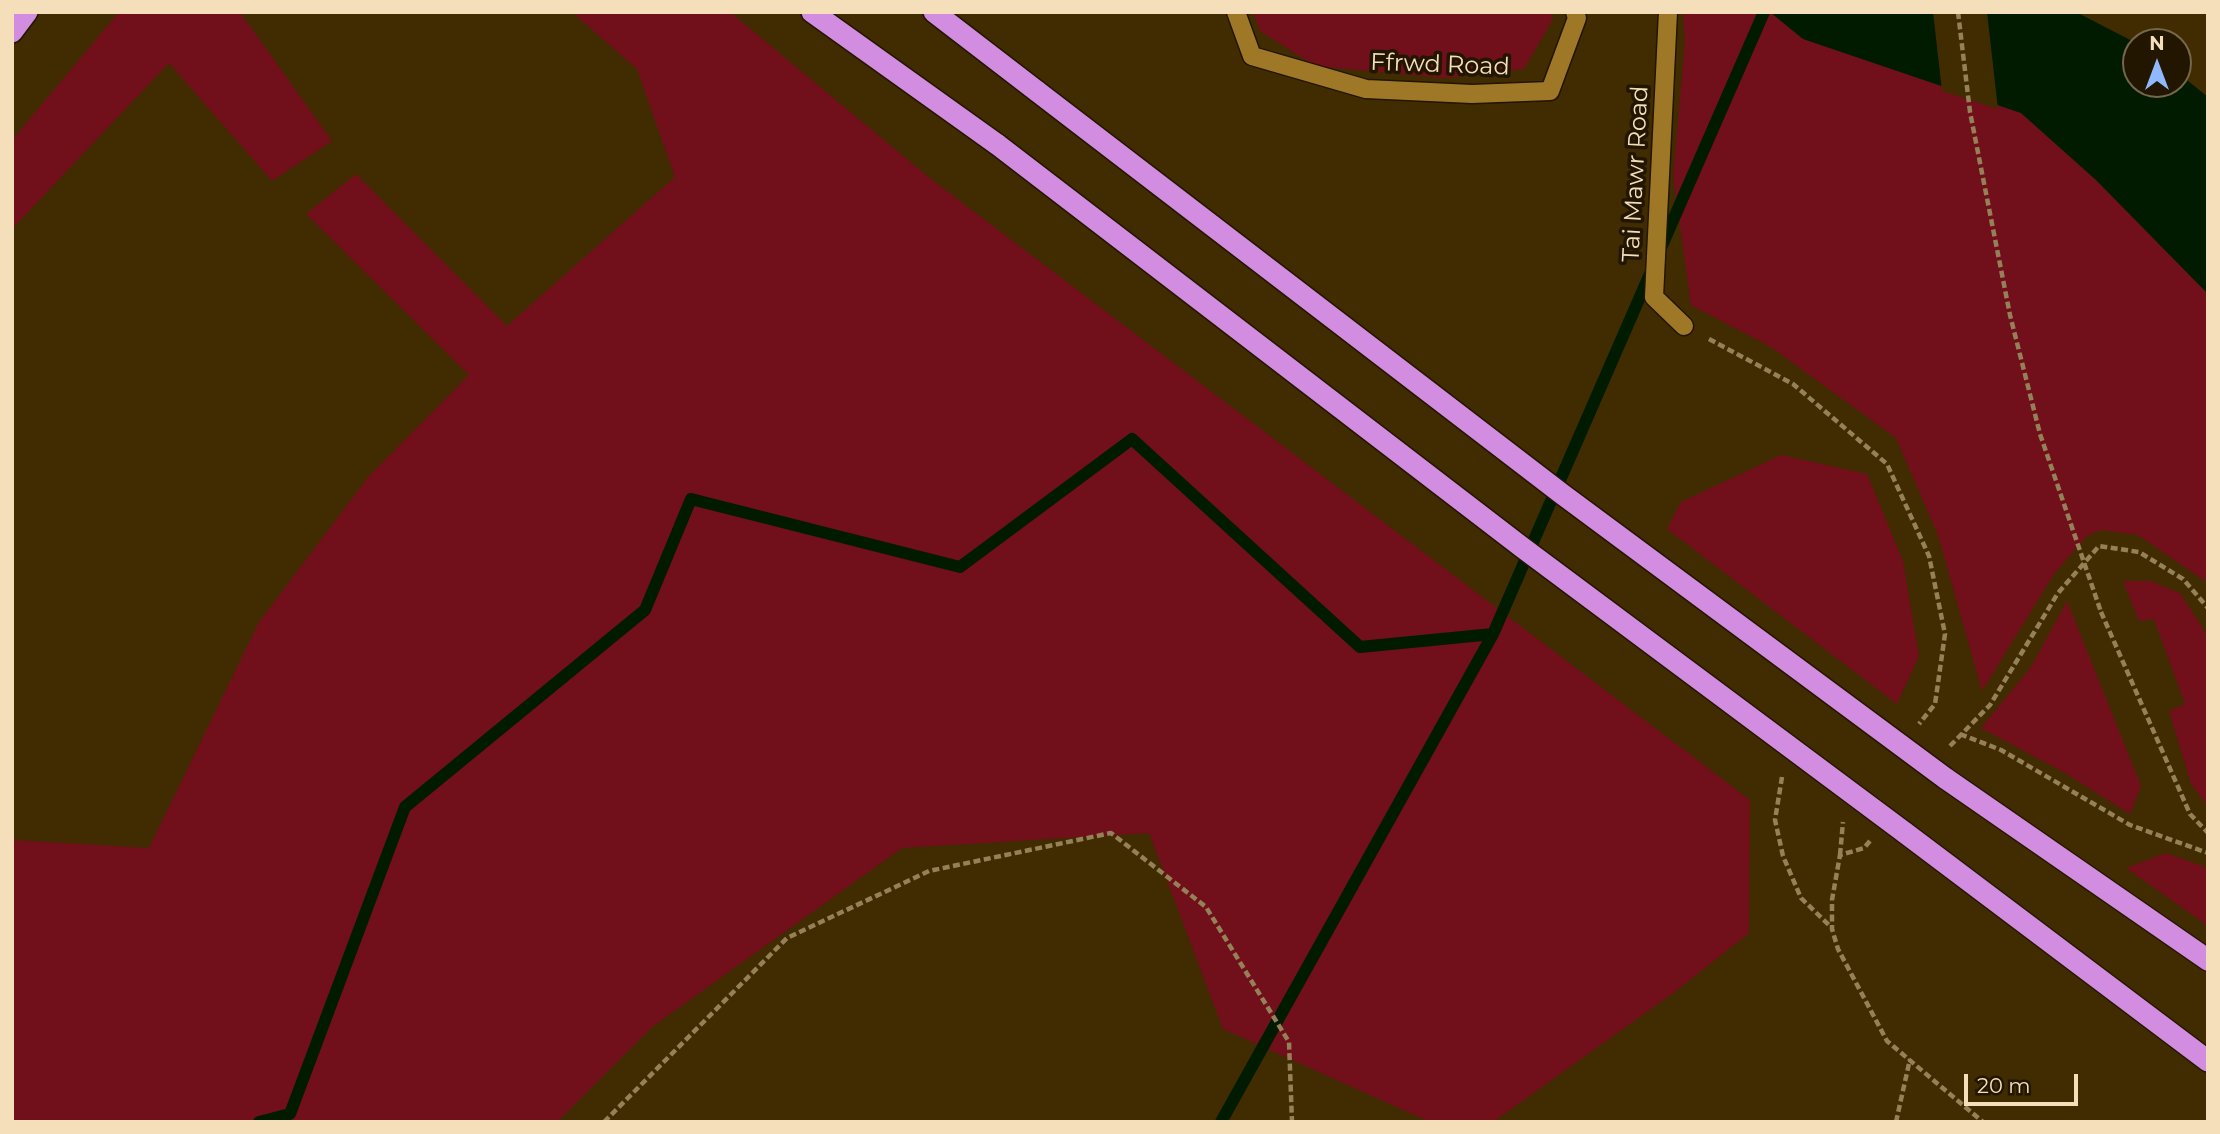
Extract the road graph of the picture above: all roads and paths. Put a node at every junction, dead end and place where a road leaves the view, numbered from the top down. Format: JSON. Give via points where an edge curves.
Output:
{"nodes":[{"id":1,"x":27,"y":12,"type":"edge"},
{"id":2,"x":812,"y":12,"type":"edge"},
{"id":3,"x":934,"y":12,"type":"edge"},
{"id":4,"x":1236,"y":12,"type":"edge"},
{"id":5,"x":1575,"y":12,"type":"edge"},
{"id":6,"x":1668,"y":12,"type":"edge"},
{"id":7,"x":1958,"y":12,"type":"edge"},
{"id":8,"x":12,"y":32,"type":"edge"},
{"id":9,"x":1684,"y":326,"type":"joint"},
{"id":10,"x":1918,"y":726,"type":"dead end"},
{"id":11,"x":1960,"y":734,"type":"dead end"},
{"id":12,"x":1782,"y":774,"type":"dead end"},
{"id":13,"x":1849,"y":814,"type":"dead end"},
{"id":14,"x":2208,"y":832,"type":"edge"},
{"id":15,"x":2208,"y":853,"type":"edge"},
{"id":16,"x":1840,"y":855,"type":"dead end"},
{"id":17,"x":1832,"y":929,"type":"dead end"},
{"id":18,"x":2208,"y":960,"type":"edge"},
{"id":19,"x":1910,"y":1059,"type":"dead end"},
{"id":20,"x":2208,"y":1061,"type":"edge"},
{"id":21,"x":604,"y":1122,"type":"edge"},
{"id":22,"x":1292,"y":1122,"type":"edge"},
{"id":23,"x":1896,"y":1122,"type":"edge"}],
"edges":[{"from":1,"to":8,"type":"highway"},
{"from":2,"to":20,"type":"highway","bridge":true,"via":[[998,145],[1523,548]]},
{"from":3,"to":18,"type":"highway","bridge":true,"via":[[1562,494],[1945,778]]},
{"from":4,"to":5,"type":"street","name":"Ffrwd Road","via":[[1252,56],[1366,89],[1472,94],[1550,91],[1577,18]]},
{"from":6,"to":9,"type":"street","name":"Tai Mawr Road","via":[[1654,296]]},
{"from":7,"to":14,"type":"path","bridge":true,"via":[[1970,112],[2010,315],[2040,434],[2101,612],[2190,814]]},
{"from":9,"to":10,"type":"path","via":[[1793,384],[1887,464],[1929,556],[1945,634],[1935,704]]},
{"from":11,"to":15,"type":"path","via":[[2001,750],[2130,825]]},
{"from":12,"to":17,"type":"path","via":[[1775,820],[1783,856],[1801,898]]},
{"from":13,"to":16,"type":"path","via":[[1840,825]]},
{"from":19,"to":23,"type":"path"},
{"from":21,"to":22,"type":"path","via":[[788,938],[929,871],[1111,833],[1206,907],[1289,1042]]}]}
